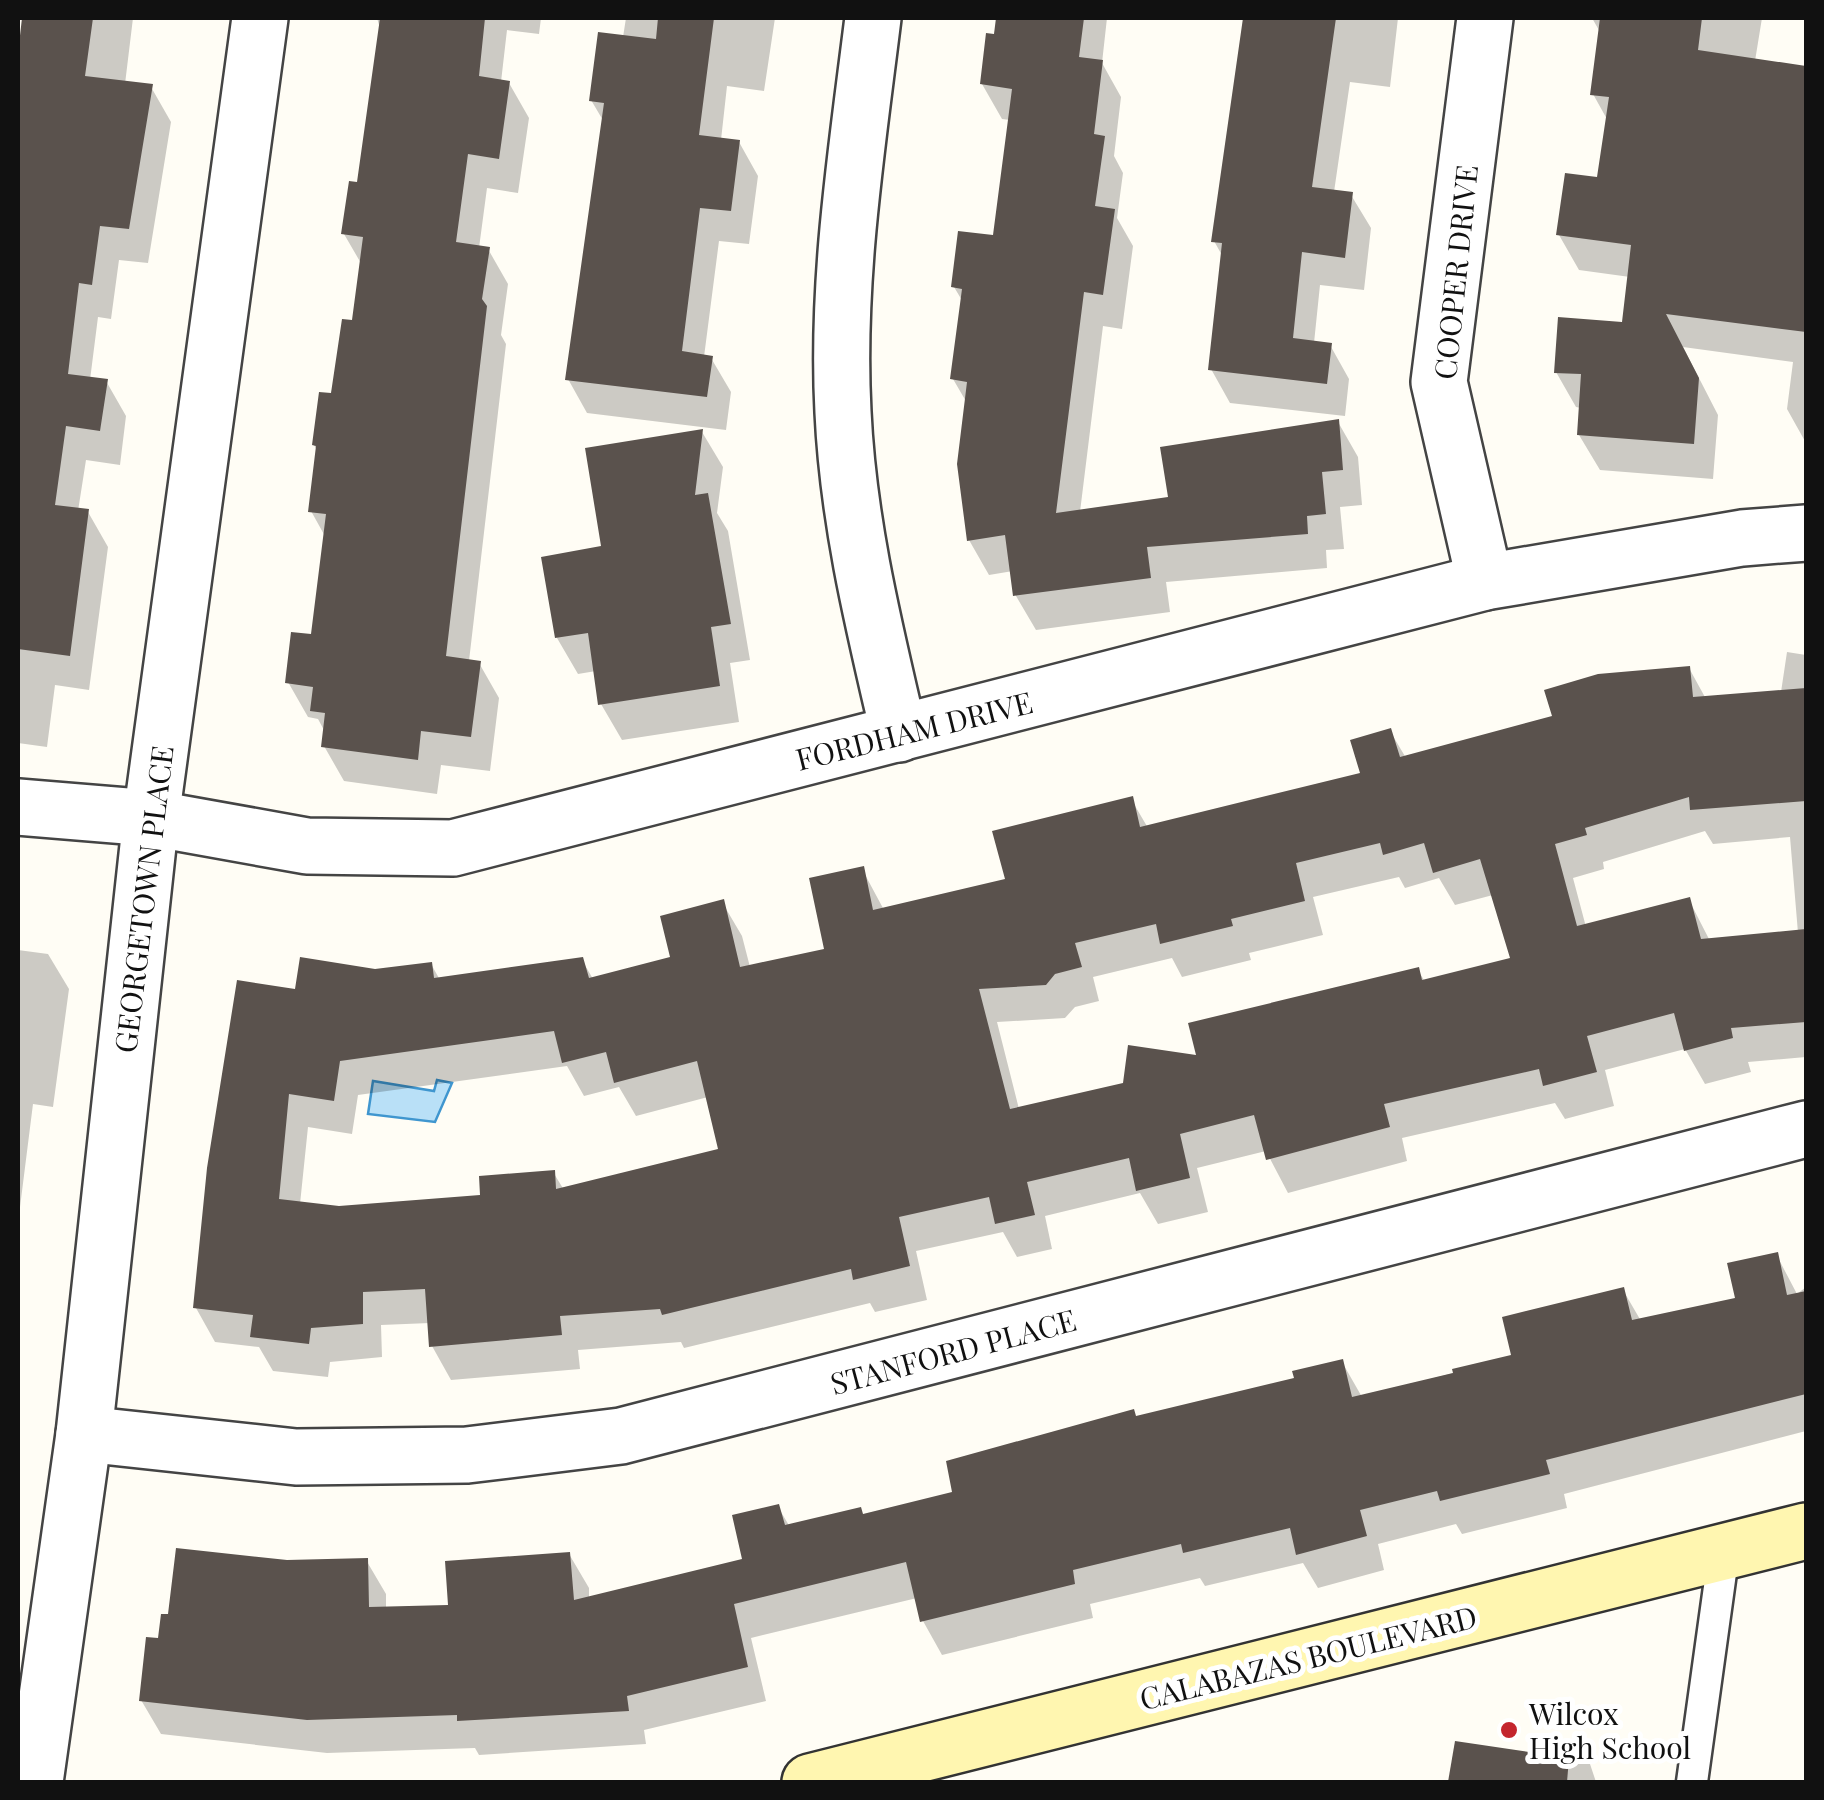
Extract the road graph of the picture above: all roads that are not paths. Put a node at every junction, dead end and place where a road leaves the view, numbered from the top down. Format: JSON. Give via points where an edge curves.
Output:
{"nodes":[{"id":1,"x":260,"y":18,"type":"edge"},
{"id":2,"x":873,"y":18,"type":"edge"},
{"id":3,"x":1485,"y":18,"type":"edge"},
{"id":4,"x":1806,"y":534,"type":"edge"},
{"id":5,"x":1485,"y":582,"type":"junction"},
{"id":6,"x":900,"y":734,"type":"junction"},
{"id":7,"x":18,"y":807,"type":"edge"},
{"id":8,"x":151,"y":818,"type":"junction"},
{"id":9,"x":1806,"y":1129,"type":"edge"},
{"id":10,"x":84,"y":1434,"type":"junction"},
{"id":11,"x":1806,"y":1531,"type":"edge"},
{"id":12,"x":1724,"y":1551,"type":"junction"},
{"id":13,"x":35,"y":1782,"type":"edge"},
{"id":14,"x":810,"y":1782,"type":"edge"},
{"id":15,"x":1692,"y":1782,"type":"edge"}],
"edges":[{"from":1,"to":8,"type":"street","name":"GEORGETOWN PLACE"},
{"from":2,"to":6,"type":"street","via":[[846,236],[842,411],[858,564]]},
{"from":3,"to":5,"type":"street","name":"COOPER DRIVE","via":[[1439,382]]},
{"from":4,"to":5,"type":"street","name":"FORDHAM DRIVE","via":[[1742,538]]},
{"from":5,"to":6,"type":"street","name":"FORDHAM DRIVE"},
{"from":6,"to":8,"type":"street","name":"FORDHAM DRIVE","via":[[453,848],[307,846]]},
{"from":7,"to":8,"type":"street","name":"FORDHAM DRIVE"},
{"from":8,"to":10,"type":"street","name":"GEORGETOWN PLACE"},
{"from":9,"to":10,"type":"street","name":"STANFORD PLACE","via":[[622,1436],[467,1455],[296,1456]]},
{"from":10,"to":13,"type":"street","name":"GEORGETOWN PLACE"},
{"from":11,"to":12,"type":"street","name":"CALABAZAS BOULEVARD"},
{"from":12,"to":14,"type":"street","name":"CALABAZAS BOULEVARD"},
{"from":12,"to":15,"type":"lane"}]}
